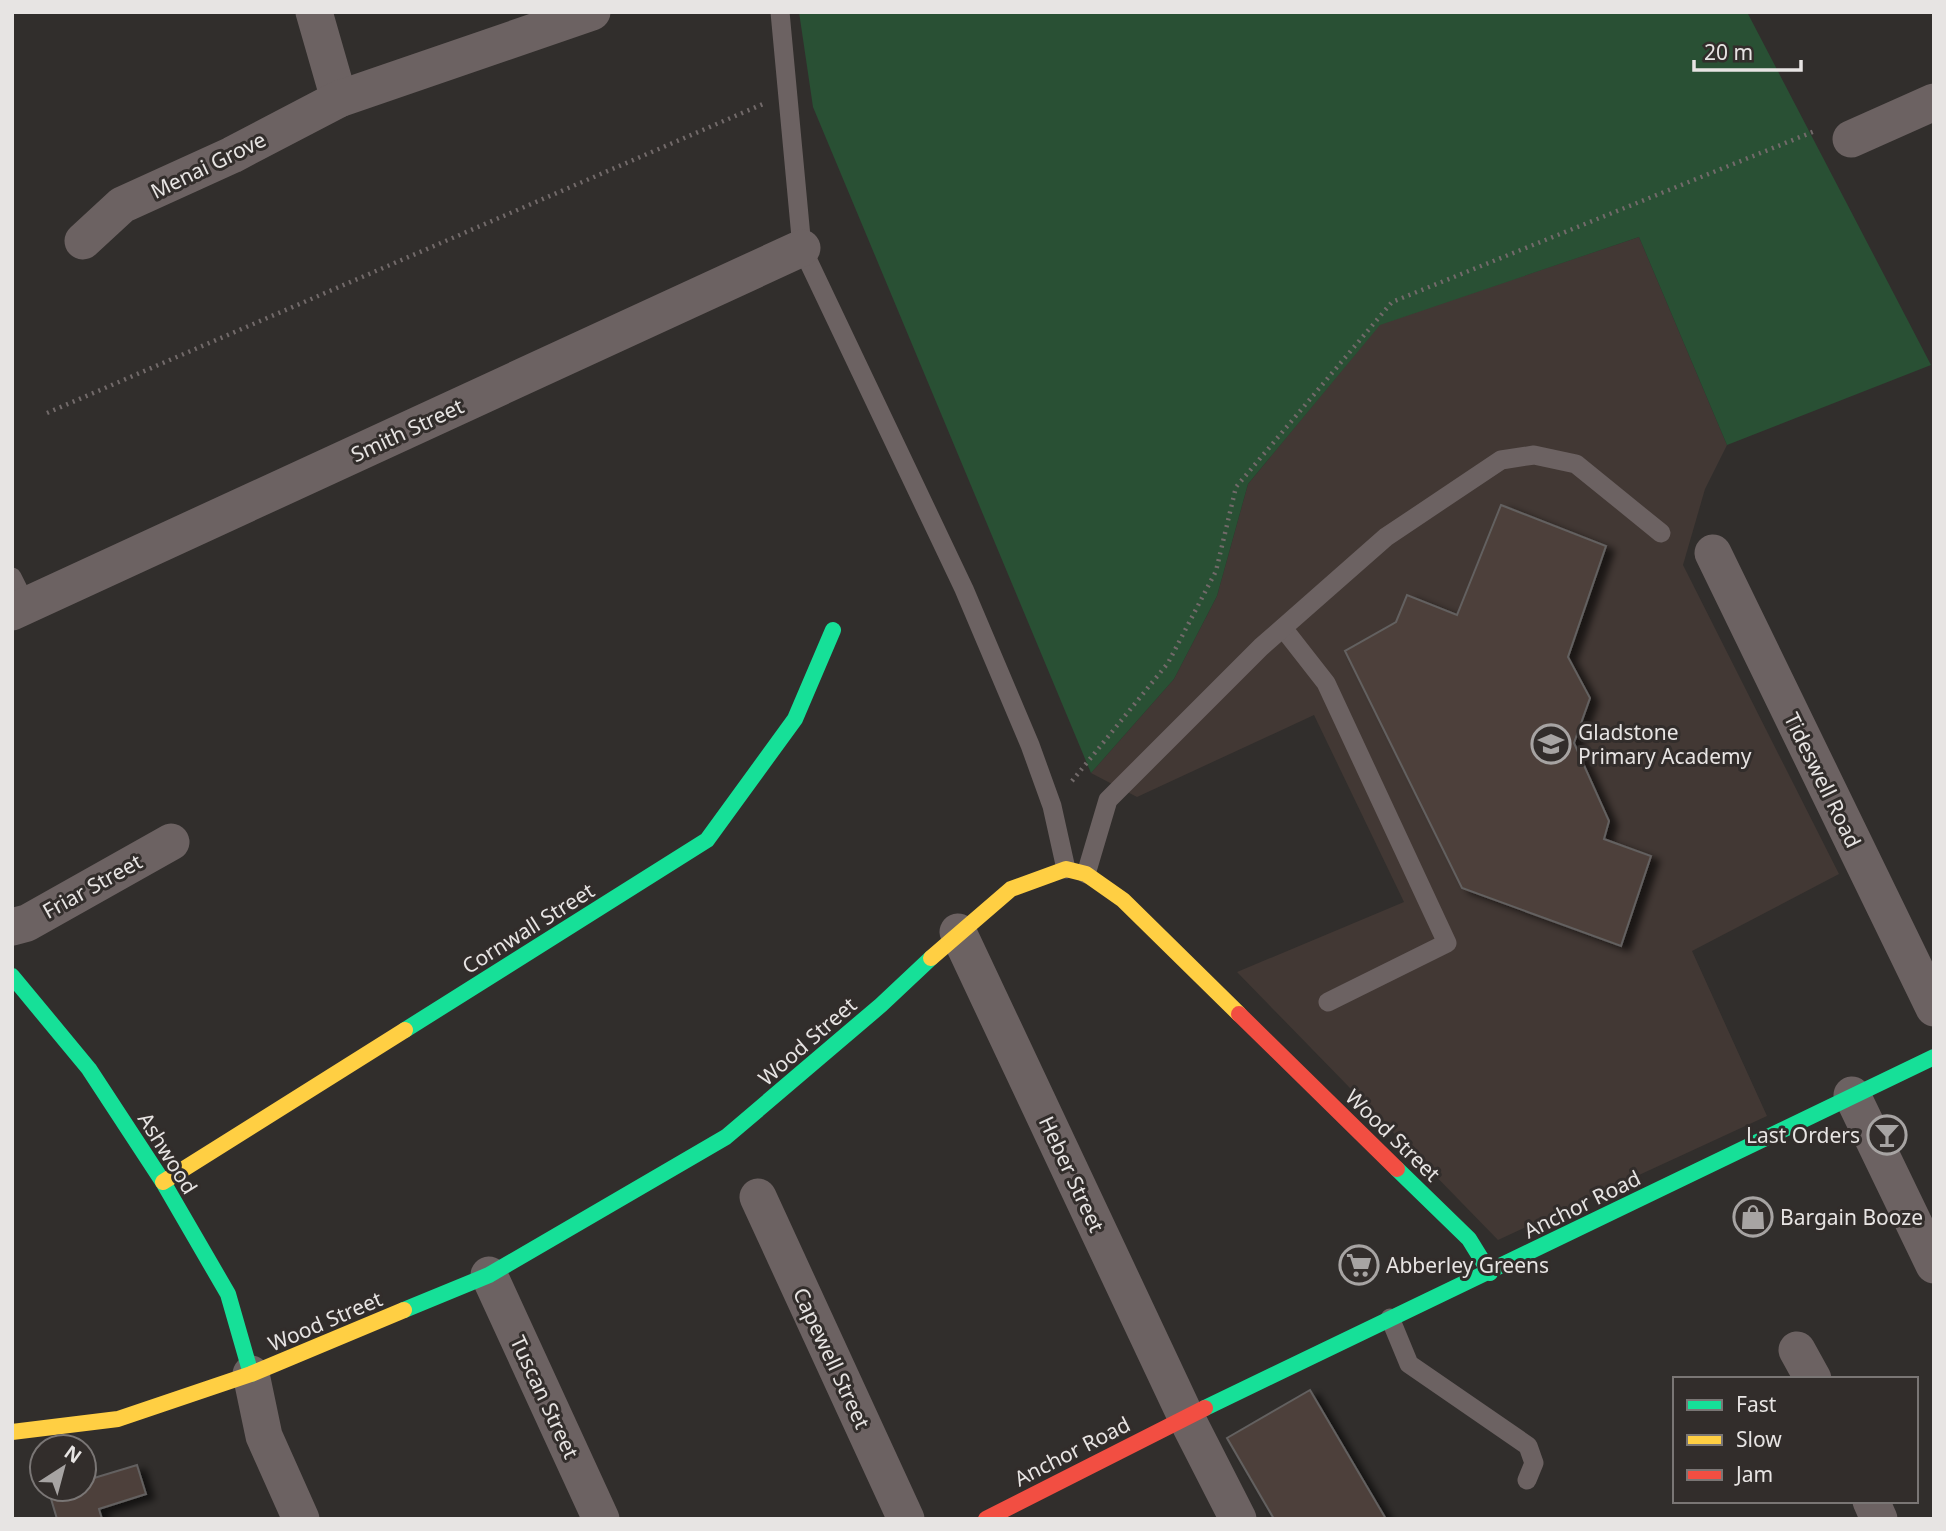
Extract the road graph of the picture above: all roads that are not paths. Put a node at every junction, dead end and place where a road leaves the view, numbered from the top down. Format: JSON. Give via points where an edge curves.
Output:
{"nodes":[{"id":1,"x":314,"y":12,"type":"edge"},
{"id":2,"x":592,"y":12,"type":"edge"},
{"id":3,"x":780,"y":12,"type":"edge"},
{"id":4,"x":339,"y":99,"type":"junction"},
{"id":5,"x":1934,"y":103,"type":"edge"},
{"id":6,"x":1851,"y":139,"type":"road end"},
{"id":7,"x":83,"y":241,"type":"dead end"},
{"id":8,"x":802,"y":248,"type":"junction"},
{"id":9,"x":1661,"y":533,"type":"dead end"},
{"id":10,"x":1713,"y":553,"type":"dead end"},
{"id":11,"x":17,"y":598,"type":"edge"},
{"id":12,"x":1283,"y":628,"type":"junction"},
{"id":13,"x":833,"y":630,"type":"dead end"},
{"id":14,"x":171,"y":842,"type":"dead end"},
{"id":15,"x":1066,"y":869,"type":"junction"},
{"id":16,"x":1086,"y":874,"type":"junction"},
{"id":17,"x":12,"y":927,"type":"edge"},
{"id":18,"x":958,"y":932,"type":"junction"},
{"id":19,"x":12,"y":976,"type":"edge"},
{"id":20,"x":1328,"y":1002,"type":"dead end"},
{"id":21,"x":1934,"y":1008,"type":"edge"},
{"id":22,"x":1934,"y":1057,"type":"edge"},
{"id":23,"x":1852,"y":1095,"type":"junction"},
{"id":24,"x":163,"y":1182,"type":"junction"},
{"id":25,"x":758,"y":1197,"type":"dead end"},
{"id":26,"x":1934,"y":1265,"type":"edge"},
{"id":27,"x":1490,"y":1273,"type":"junction"},
{"id":28,"x":489,"y":1275,"type":"junction"},
{"id":29,"x":1390,"y":1318,"type":"junction"},
{"id":30,"x":251,"y":1374,"type":"junction"},
{"id":31,"x":1186,"y":1417,"type":"junction"},
{"id":32,"x":12,"y":1432,"type":"edge"},
{"id":33,"x":1527,"y":1480,"type":"dead end"},
{"id":34,"x":1872,"y":1503,"type":"edge"},
{"id":35,"x":301,"y":1519,"type":"edge"},
{"id":36,"x":600,"y":1519,"type":"edge"},
{"id":37,"x":906,"y":1519,"type":"edge"},
{"id":38,"x":986,"y":1519,"type":"edge"},
{"id":39,"x":1238,"y":1519,"type":"edge"},
{"id":40,"x":1880,"y":1519,"type":"edge"}],
"edges":[{"from":1,"to":4,"type":"street"},
{"from":2,"to":4,"type":"street","name":"Menai Grove"},
{"from":3,"to":8,"type":"lane"},
{"from":4,"to":7,"type":"street","name":"Menai Grove","via":[[122,205]]},
{"from":5,"to":6,"type":"street"},
{"from":8,"to":11,"type":"street","name":"Smith Street"},
{"from":8,"to":15,"type":"lane","via":[[964,589],[1030,745],[1052,806]]},
{"from":9,"to":12,"type":"lane","via":[[1576,464],[1534,455],[1501,460],[1386,537]]},
{"from":10,"to":21,"type":"street","name":"Tideswell Road"},
{"from":12,"to":16,"type":"lane","via":[[1108,800]]},
{"from":12,"to":20,"type":"lane","via":[[1326,682],[1447,943]]},
{"from":13,"to":24,"type":"street","name":"Cornwall Street","via":[[796,719],[707,840]]},
{"from":14,"to":17,"type":"street","name":"Friar Street"},
{"from":15,"to":16,"type":"street","name":"Wood Street"},
{"from":15,"to":18,"type":"street","name":"Wood Street","via":[[1011,889]]},
{"from":16,"to":27,"type":"street","name":"Wood Street","via":[[1123,900],[1469,1238]]},
{"from":18,"to":28,"type":"street","name":"Wood Street","via":[[881,1005],[726,1137]]},
{"from":18,"to":31,"type":"street","name":"Heber Street"},
{"from":19,"to":24,"type":"street","name":"Ashwood","via":[[89,1069]]},
{"from":22,"to":23,"type":"street","name":"Anchor Road"},
{"from":23,"to":26,"type":"street"},
{"from":23,"to":27,"type":"street","name":"Anchor Road"},
{"from":24,"to":30,"type":"street","name":"Ashwood","via":[[228,1294]]},
{"from":25,"to":37,"type":"street","name":"Capewell Street"},
{"from":27,"to":29,"type":"street","name":"Anchor Road"},
{"from":28,"to":30,"type":"street","name":"Wood Street"},
{"from":28,"to":36,"type":"street","name":"Tuscan Street"},
{"from":29,"to":31,"type":"street","name":"Anchor Road"},
{"from":29,"to":33,"type":"lane","via":[[1409,1364],[1528,1446],[1534,1463]]},
{"from":30,"to":32,"type":"street","name":"Wood Street","via":[[118,1419]]},
{"from":30,"to":35,"type":"street","via":[[264,1436]]},
{"from":31,"to":38,"type":"street","name":"Anchor Road"},
{"from":31,"to":39,"type":"street","name":"Heber Street"},
{"from":34,"to":40,"type":"street"}]}
